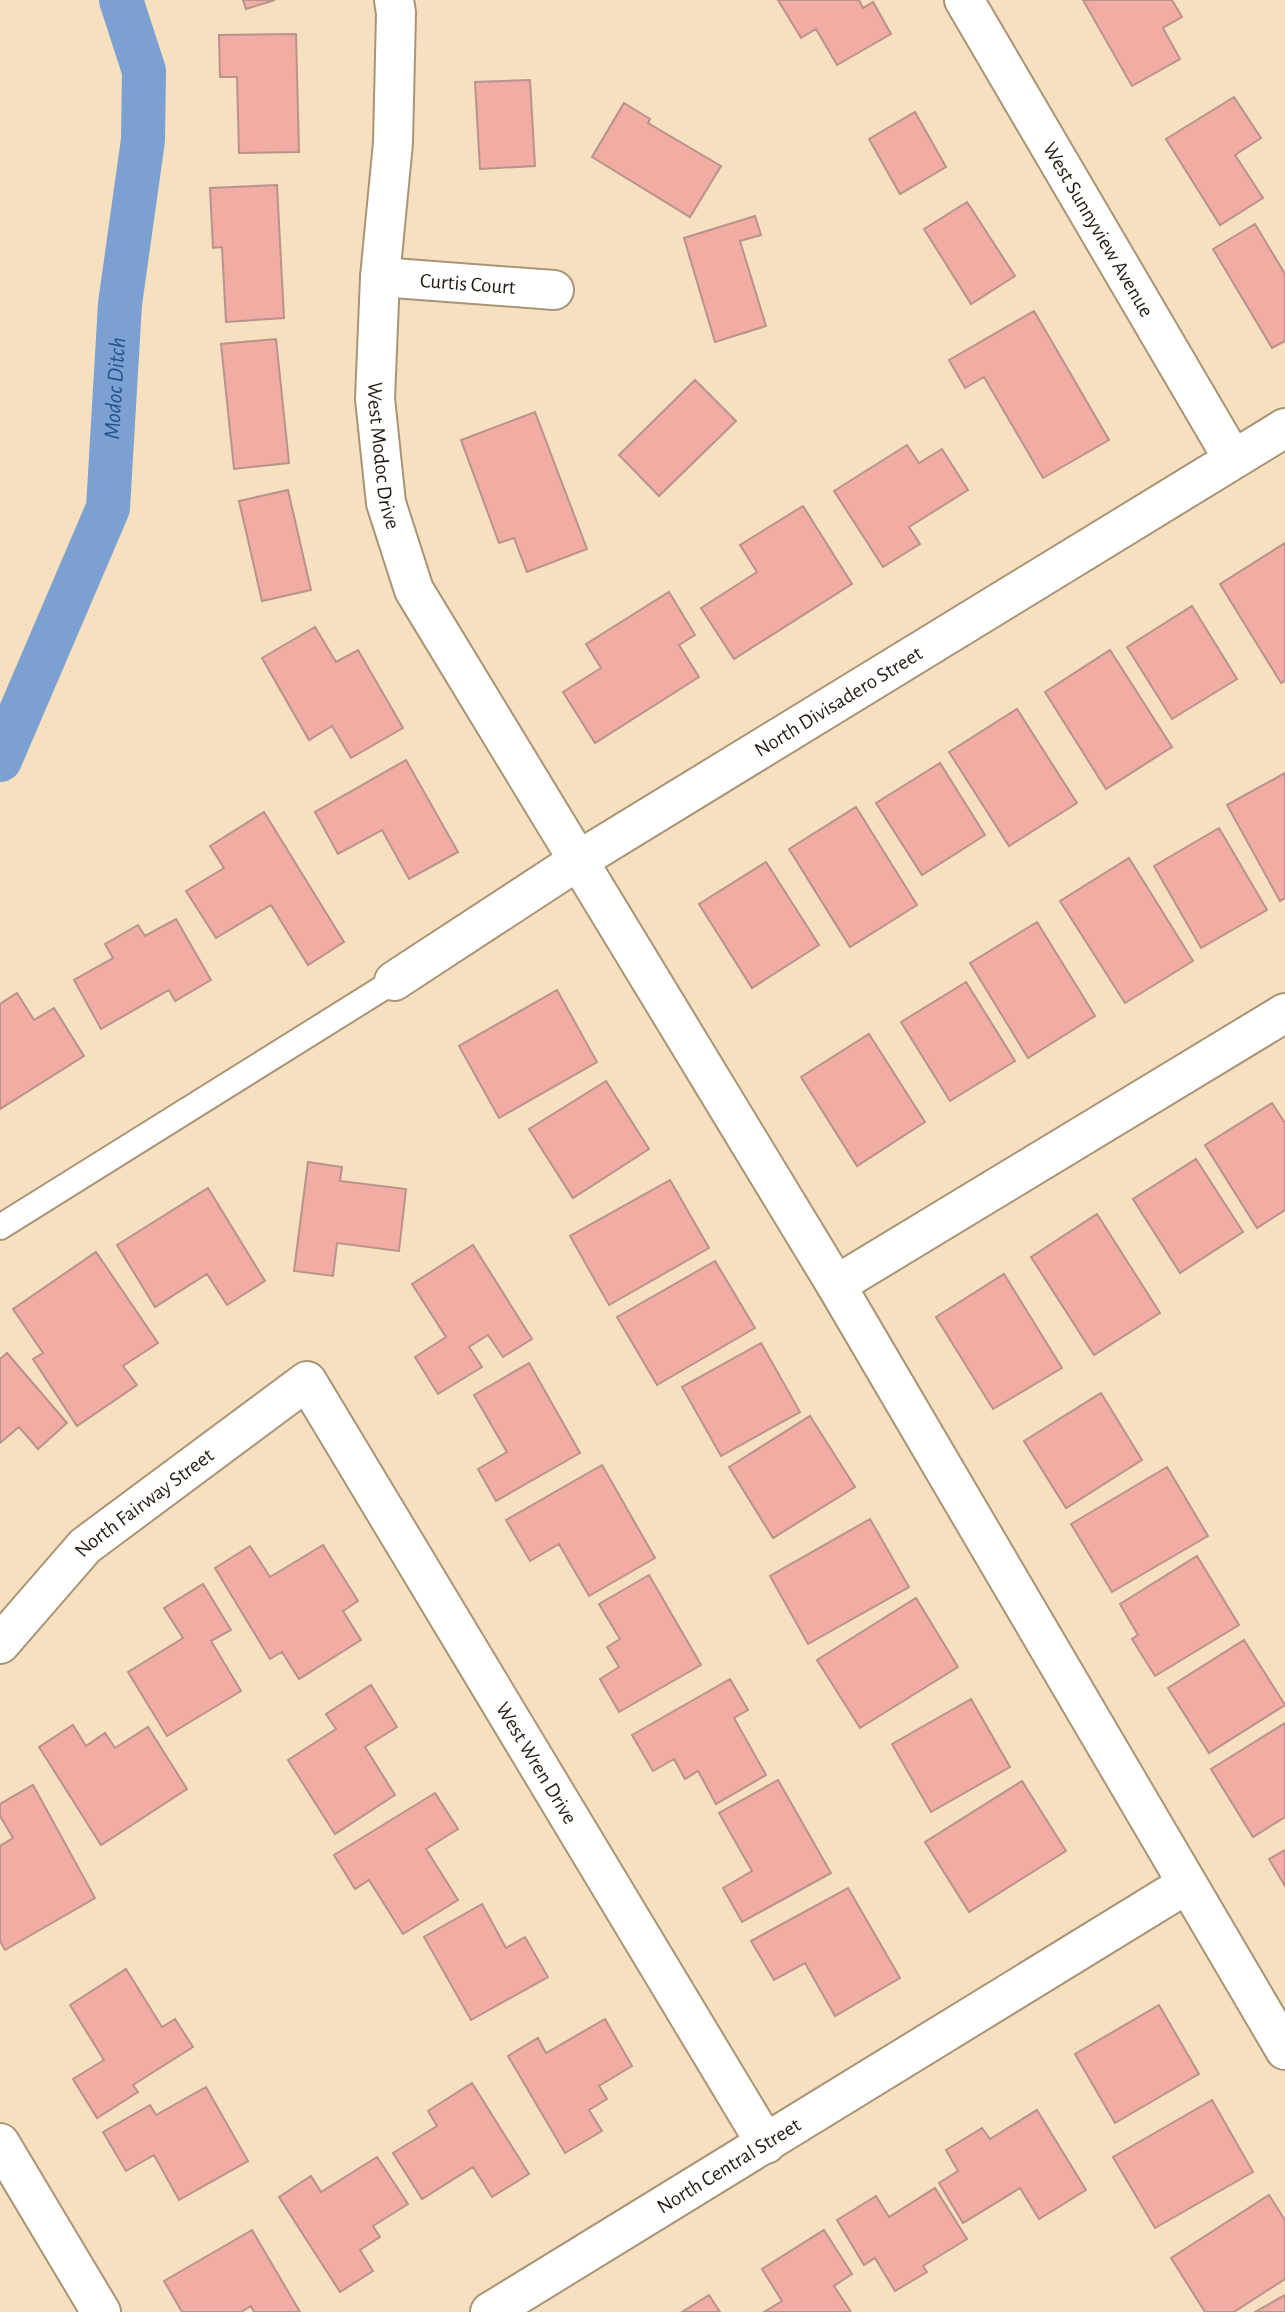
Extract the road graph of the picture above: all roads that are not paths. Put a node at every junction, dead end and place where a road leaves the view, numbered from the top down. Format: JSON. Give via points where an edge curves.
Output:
{"nodes":[{"id":1,"x":394,"y":0,"type":"edge"},
{"id":2,"x":964,"y":0,"type":"edge"},
{"id":3,"x":380,"y":277,"type":"junction"},
{"id":4,"x":554,"y":290,"type":"dead end"},
{"id":5,"x":1285,"y":428,"type":"edge"},
{"id":6,"x":1233,"y":459,"type":"junction"},
{"id":7,"x":579,"y":860,"type":"junction"},
{"id":8,"x":394,"y":981,"type":"joint"},
{"id":9,"x":1285,"y":1013,"type":"edge"},
{"id":10,"x":0,"y":1227,"type":"edge"},
{"id":11,"x":836,"y":1285,"type":"junction"},
{"id":12,"x":307,"y":1381,"type":"joint"},
{"id":13,"x":0,"y":1644,"type":"edge"},
{"id":14,"x":1187,"y":1884,"type":"junction"},
{"id":15,"x":1285,"y":2050,"type":"edge"},
{"id":16,"x":0,"y":2143,"type":"edge"},
{"id":17,"x":766,"y":2144,"type":"junction"},
{"id":18,"x":102,"y":2312,"type":"edge"},
{"id":19,"x":490,"y":2312,"type":"edge"}],
"edges":[{"from":1,"to":3,"type":"street","name":"West Modoc Drive","via":[[393,143]]},
{"from":2,"to":6,"type":"street","name":"West Sunnyview Avenue"},
{"from":3,"to":4,"type":"street","name":"Curtis Court"},
{"from":3,"to":7,"type":"street","name":"West Modoc Drive","via":[[375,399],[386,503],[414,590]]},
{"from":5,"to":6,"type":"street","name":"North Divisadero Street"},
{"from":6,"to":7,"type":"street","name":"North Divisadero Street"},
{"from":7,"to":8,"type":"street","name":"North Divisadero Street"},
{"from":7,"to":11,"type":"street","name":"West Modoc Drive"},
{"from":8,"to":10,"type":"lane"},
{"from":9,"to":11,"type":"street"},
{"from":11,"to":14,"type":"street","name":"West Modoc Drive"},
{"from":12,"to":13,"type":"street","name":"North Fairway Street","via":[[85,1546]]},
{"from":12,"to":17,"type":"street","name":"West Wren Drive"},
{"from":14,"to":15,"type":"street","name":"West Modoc Drive"},
{"from":14,"to":17,"type":"street","name":"North Central Street"},
{"from":16,"to":18,"type":"street"},
{"from":17,"to":19,"type":"street","name":"North Central Street"}]}
